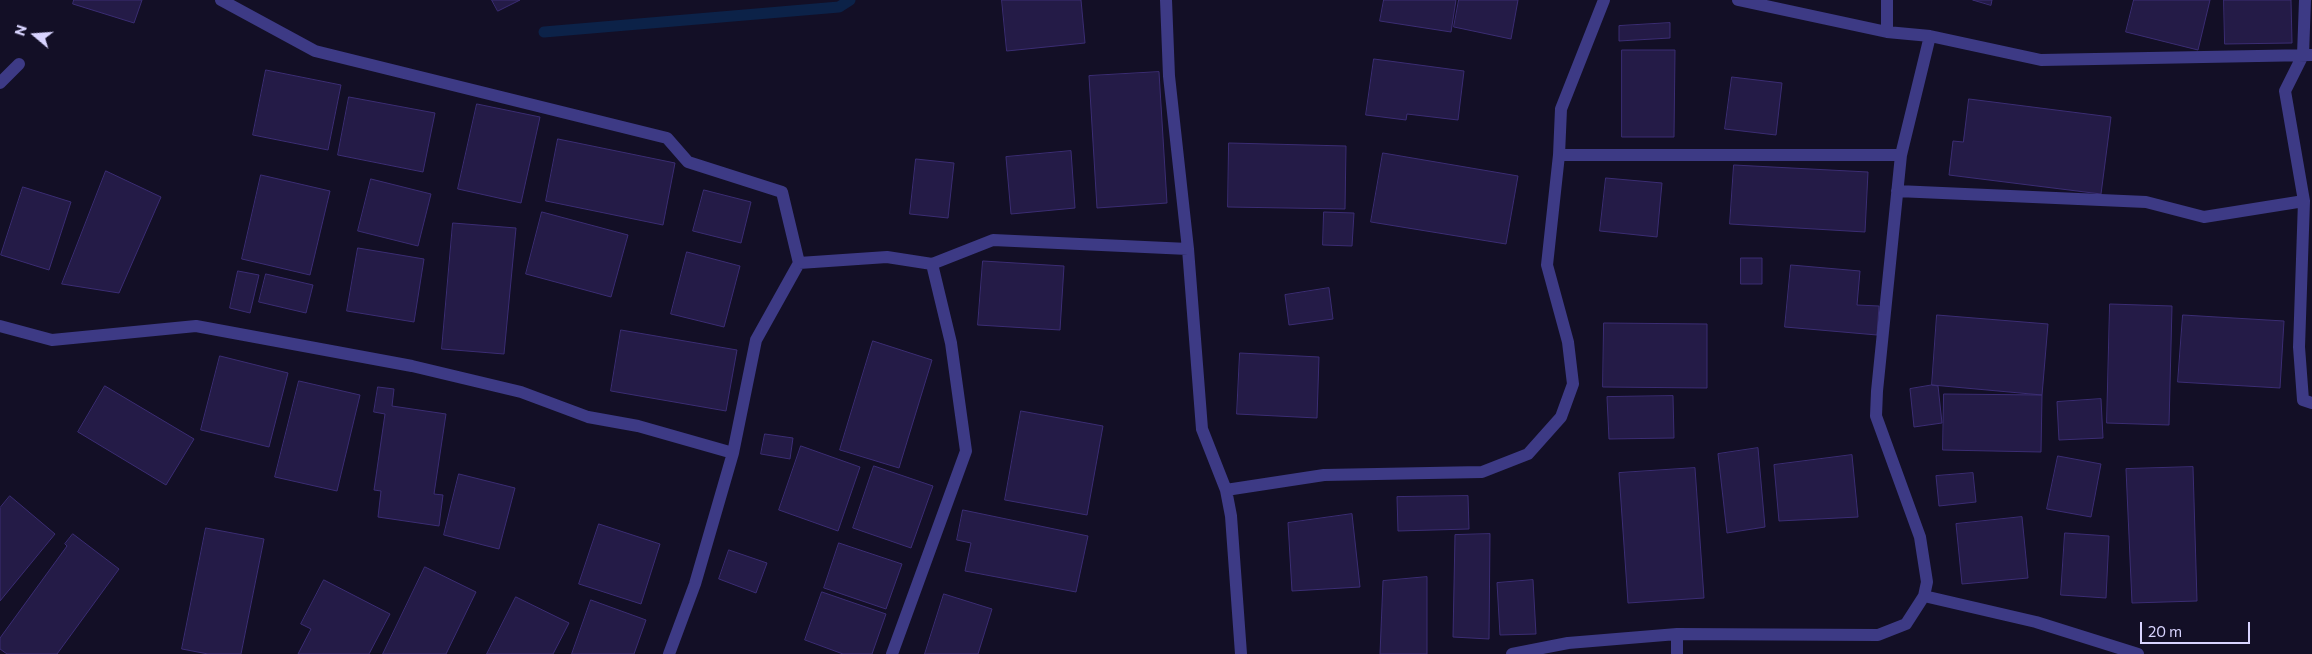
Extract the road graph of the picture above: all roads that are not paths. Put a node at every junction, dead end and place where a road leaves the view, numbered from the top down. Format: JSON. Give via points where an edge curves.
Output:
{"nodes":[{"id":1,"x":221,"y":0,"type":"edge"},
{"id":2,"x":1166,"y":0,"type":"edge"},
{"id":3,"x":1604,"y":0,"type":"edge"},
{"id":4,"x":1738,"y":0,"type":"edge"},
{"id":5,"x":1887,"y":0,"type":"edge"},
{"id":6,"x":2304,"y":0,"type":"edge"},
{"id":7,"x":1887,"y":32,"type":"junction"},
{"id":8,"x":1930,"y":36,"type":"junction"},
{"id":9,"x":2308,"y":55,"type":"edge"},
{"id":10,"x":19,"y":64,"type":"dead end"},
{"id":11,"x":0,"y":83,"type":"edge"},
{"id":12,"x":1559,"y":155,"type":"junction"},
{"id":13,"x":1901,"y":155,"type":"junction"},
{"id":14,"x":1897,"y":191,"type":"junction"},
{"id":15,"x":2304,"y":201,"type":"junction"},
{"id":16,"x":1188,"y":249,"type":"junction"},
{"id":17,"x":799,"y":263,"type":"junction"},
{"id":18,"x":932,"y":264,"type":"junction"},
{"id":19,"x":0,"y":326,"type":"edge"},
{"id":20,"x":2312,"y":403,"type":"edge"},
{"id":21,"x":733,"y":453,"type":"junction"},
{"id":22,"x":1226,"y":490,"type":"junction"},
{"id":23,"x":1924,"y":596,"type":"junction"},
{"id":24,"x":1677,"y":634,"type":"junction"},
{"id":25,"x":669,"y":654,"type":"edge"},
{"id":26,"x":892,"y":654,"type":"edge"},
{"id":27,"x":1241,"y":654,"type":"edge"},
{"id":28,"x":1512,"y":654,"type":"edge"},
{"id":29,"x":1677,"y":654,"type":"edge"},
{"id":30,"x":2138,"y":654,"type":"edge"}],
"edges":[{"from":1,"to":17,"type":"street","via":[[315,51],[667,138],[688,162],[782,192]]},
{"from":2,"to":16,"type":"street","via":[[1169,76]]},
{"from":3,"to":12,"type":"street","via":[[1561,109]]},
{"from":4,"to":7,"type":"street"},
{"from":5,"to":7,"type":"street"},
{"from":6,"to":9,"type":"street"},
{"from":7,"to":8,"type":"street"},
{"from":8,"to":9,"type":"street","via":[[2040,60]]},
{"from":8,"to":13,"type":"street"},
{"from":9,"to":15,"type":"street","via":[[2284,91]]},
{"from":10,"to":11,"type":"street"},
{"from":12,"to":13,"type":"street"},
{"from":12,"to":22,"type":"street","via":[[1547,265],[1568,342],[1573,384],[1561,417],[1528,454],[1482,472],[1324,475]]},
{"from":13,"to":14,"type":"street"},
{"from":14,"to":15,"type":"street","via":[[2146,202],[2204,217]]},
{"from":14,"to":23,"type":"street","via":[[1876,416],[1920,537],[1927,582]]},
{"from":15,"to":20,"type":"street","via":[[2300,347],[2303,400]]},
{"from":16,"to":18,"type":"street","via":[[993,240]]},
{"from":16,"to":22,"type":"street","via":[[1202,429]]},
{"from":17,"to":18,"type":"street","via":[[887,257]]},
{"from":17,"to":21,"type":"street","via":[[756,340]]},
{"from":18,"to":26,"type":"street","via":[[951,343],[966,451]]},
{"from":19,"to":21,"type":"street","via":[[52,340],[196,326],[412,366],[522,392],[588,417],[638,426]]},
{"from":21,"to":25,"type":"street","via":[[695,584]]},
{"from":22,"to":27,"type":"street","via":[[1231,516]]},
{"from":23,"to":24,"type":"street","via":[[1906,624],[1878,636]]},
{"from":23,"to":30,"type":"street","via":[[2036,622]]},
{"from":24,"to":28,"type":"street","via":[[1568,644]]},
{"from":24,"to":29,"type":"street"}]}
